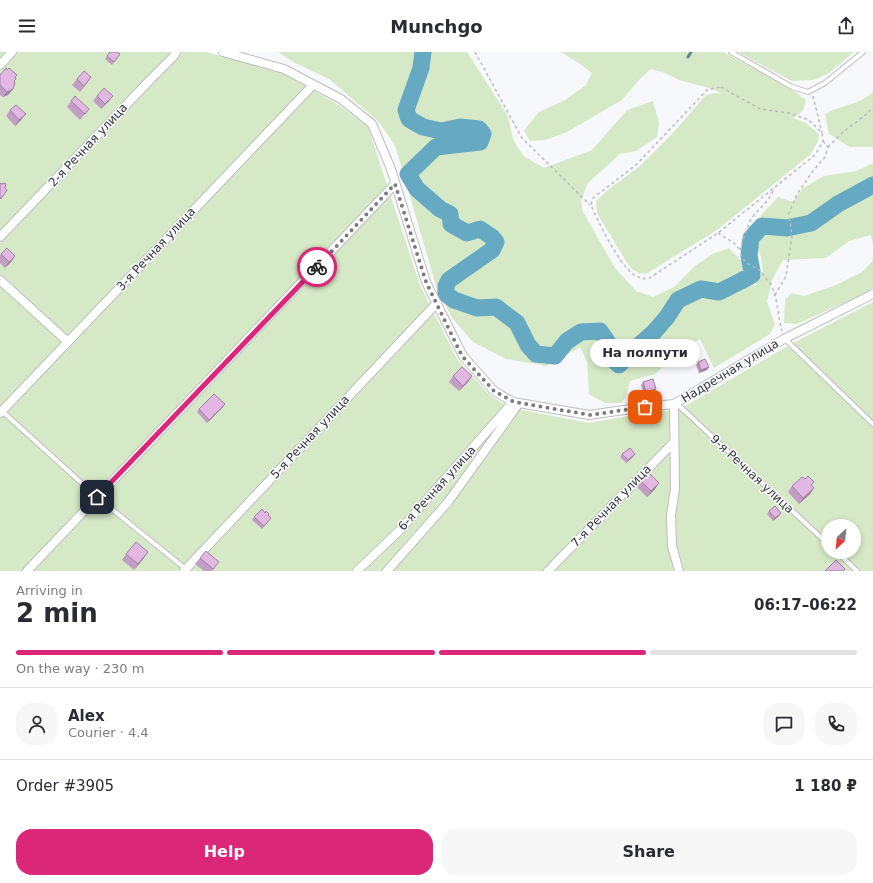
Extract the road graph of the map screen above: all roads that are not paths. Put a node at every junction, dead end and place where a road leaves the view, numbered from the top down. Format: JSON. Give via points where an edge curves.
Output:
{"nodes":[{"id":1,"x":12,"y":52,"type":"edge"},
{"id":2,"x":176,"y":52,"type":"edge"},
{"id":3,"x":223,"y":52,"type":"edge"},
{"id":4,"x":731,"y":52,"type":"edge"},
{"id":5,"x":863,"y":52,"type":"edge"},
{"id":6,"x":0,"y":65,"type":"edge"},
{"id":7,"x":313,"y":84,"type":"junction"},
{"id":8,"x":395,"y":184,"type":"junction"},
{"id":9,"x":0,"y":237,"type":"edge"},
{"id":10,"x":0,"y":280,"type":"edge"},
{"id":11,"x":873,"y":294,"type":"edge"},
{"id":12,"x":437,"y":303,"type":"junction"},
{"id":13,"x":784,"y":339,"type":"junction"},
{"id":14,"x":68,"y":342,"type":"junction"},
{"id":15,"x":516,"y":403,"type":"junction"},
{"id":16,"x":675,"y":404,"type":"junction"},
{"id":17,"x":1,"y":412,"type":"edge"},
{"id":18,"x":873,"y":424,"type":"edge"},
{"id":19,"x":674,"y":442,"type":"junction"},
{"id":20,"x":97,"y":497,"type":"junction"},
{"id":21,"x":821,"y":538,"type":"edge"},
{"id":22,"x":844,"y":559,"type":"edge"},
{"id":23,"x":186,"y":570,"type":"edge"},
{"id":24,"x":27,"y":571,"type":"edge"},
{"id":25,"x":357,"y":571,"type":"edge"},
{"id":26,"x":387,"y":571,"type":"edge"},
{"id":27,"x":548,"y":571,"type":"edge"},
{"id":28,"x":679,"y":571,"type":"edge"},
{"id":29,"x":857,"y":571,"type":"edge"}],
"edges":[{"from":1,"to":6,"type":"street"},
{"from":2,"to":9,"type":"street","name":"2-я Речная улица"},
{"from":3,"to":7,"type":"street","name":"Надречная улица","via":[[284,69]]},
{"from":4,"to":5,"type":"lane","via":[[792,87],[808,92]]},
{"from":7,"to":8,"type":"street","name":"Надречная улица","via":[[341,99],[372,124]]},
{"from":7,"to":14,"type":"street","name":"3-я Речная улица"},
{"from":8,"to":12,"type":"street","name":"Надречная улица","via":[[426,282]]},
{"from":8,"to":20,"type":"street"},
{"from":10,"to":14,"type":"street"},
{"from":11,"to":13,"type":"street","name":"Надречная улица"},
{"from":12,"to":15,"type":"street","name":"Надречная улица","via":[[462,356],[494,391]]},
{"from":12,"to":23,"type":"street","name":"5-я Речная улица"},
{"from":13,"to":16,"type":"street","name":"Надречная улица"},
{"from":13,"to":18,"type":"lane"},
{"from":14,"to":17,"type":"street","name":"3-я Речная улица"},
{"from":15,"to":16,"type":"street","name":"Надречная улица","via":[[590,415]]},
{"from":15,"to":25,"type":"street","name":"6-я Речная улица","via":[[400,530]]},
{"from":15,"to":26,"type":"street","name":"6-я Речная улица","via":[[448,502]]},
{"from":16,"to":19,"type":"street"},
{"from":16,"to":21,"type":"lane","name":"9-я Речная улица"},
{"from":17,"to":20,"type":"lane"},
{"from":19,"to":27,"type":"street","name":"7-я Речная улица"},
{"from":19,"to":28,"type":"street","via":[[672,546]]},
{"from":20,"to":23,"type":"lane"},
{"from":20,"to":24,"type":"street"},
{"from":22,"to":29,"type":"lane"}]}
